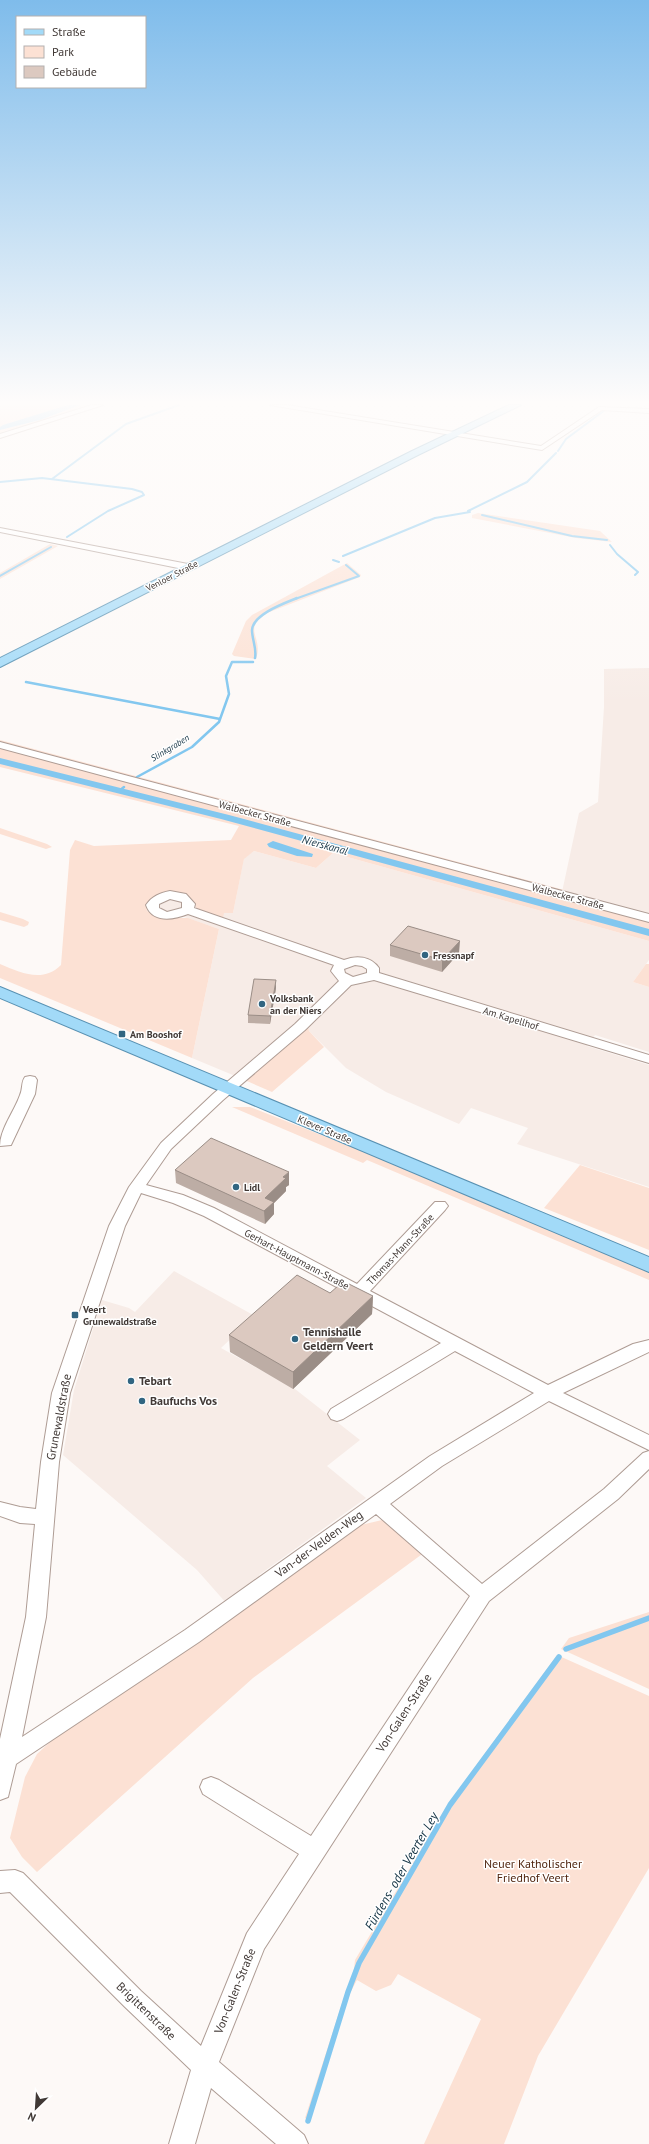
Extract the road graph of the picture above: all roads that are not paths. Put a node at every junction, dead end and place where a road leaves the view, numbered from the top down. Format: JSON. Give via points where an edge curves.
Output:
{"nodes":[{"id":1,"x":312,"y":505,"type":"edge"},
{"id":2,"x":0,"y":530,"type":"edge"},
{"id":3,"x":184,"y":569,"type":"junction"},
{"id":4,"x":0,"y":664,"type":"edge"},
{"id":5,"x":0,"y":745,"type":"edge"},
{"id":6,"x":186,"y":910,"type":"dead end"},
{"id":7,"x":649,"y":918,"type":"edge"},
{"id":8,"x":342,"y":964,"type":"junction"},
{"id":9,"x":373,"y":975,"type":"junction"},
{"id":10,"x":348,"y":980,"type":"junction"},
{"id":11,"x":0,"y":992,"type":"edge"},
{"id":12,"x":649,"y":1059,"type":"edge"},
{"id":13,"x":30,"y":1080,"type":"dead end"},
{"id":14,"x":228,"y":1088,"type":"junction"},
{"id":15,"x":0,"y":1141,"type":"edge"},
{"id":16,"x":137,"y":1186,"type":"junction"},
{"id":17,"x":440,"y":1206,"type":"dead end"},
{"id":18,"x":649,"y":1265,"type":"edge"},
{"id":19,"x":359,"y":1292,"type":"junction"},
{"id":20,"x":454,"y":1343,"type":"junction"},
{"id":21,"x":644,"y":1347,"type":"edge"},
{"id":22,"x":548,"y":1393,"type":"junction"},
{"id":23,"x":337,"y":1414,"type":"dead end"},
{"id":24,"x":649,"y":1443,"type":"edge"},
{"id":25,"x":649,"y":1458,"type":"edge"},
{"id":26,"x":376,"y":1503,"type":"junction"},
{"id":27,"x":0,"y":1509,"type":"edge"},
{"id":28,"x":46,"y":1518,"type":"junction"},
{"id":29,"x":482,"y":1595,"type":"junction"},
{"id":30,"x":4,"y":1759,"type":"edge"},
{"id":31,"x":211,"y":1787,"type":"dead end"},
{"id":32,"x":0,"y":1790,"type":"edge"},
{"id":33,"x":314,"y":1851,"type":"junction"},
{"id":34,"x":0,"y":1882,"type":"edge"},
{"id":35,"x":205,"y":2066,"type":"junction"},
{"id":36,"x":182,"y":2144,"type":"edge"},
{"id":37,"x":295,"y":2144,"type":"edge"}],
"edges":[{"from":1,"to":3,"type":"main road","name":"Venloer Straße"},
{"from":2,"to":3,"type":"street"},
{"from":3,"to":4,"type":"main road","name":"Venloer Straße"},
{"from":5,"to":7,"type":"street","name":"Walbecker Straße"},
{"from":6,"to":8,"type":"street"},
{"from":8,"to":9,"type":"street","via":[[353,960],[366,962],[374,968]]},
{"from":8,"to":10,"type":"street","via":[[337,971]]},
{"from":9,"to":10,"type":"street","via":[[362,980]]},
{"from":9,"to":12,"type":"street","name":"Am Kapellhof"},
{"from":10,"to":14,"type":"street","via":[[300,1028]]},
{"from":11,"to":14,"type":"main road","name":"Klever Straße"},
{"from":13,"to":15,"type":"street","via":[[28,1094],[6,1142]]},
{"from":14,"to":16,"type":"street","name":"Grunewaldstraße","via":[[166,1146]]},
{"from":14,"to":18,"type":"main road","name":"Klever Straße"},
{"from":16,"to":19,"type":"street","name":"Gerhart-Hauptmann-Straße","via":[[209,1212]]},
{"from":16,"to":28,"type":"street","name":"Grunewaldstraße","via":[[115,1233],[66,1374],[54,1436]]},
{"from":17,"to":19,"type":"street","name":"Thomas-Mann-Straße"},
{"from":19,"to":20,"type":"street","name":"Gerhart-Hauptmann-Straße"},
{"from":20,"to":22,"type":"street","name":"Gerhart-Hauptmann-Straße"},
{"from":20,"to":23,"type":"street"},
{"from":21,"to":22,"type":"street","name":"Van-der-Velden-Weg"},
{"from":22,"to":24,"type":"street","name":"Gerhart-Hauptmann-Straße"},
{"from":22,"to":26,"type":"street","name":"Van-der-Velden-Weg","via":[[436,1461]]},
{"from":25,"to":29,"type":"street","name":"Von-Galen-Straße","via":[[611,1494]]},
{"from":26,"to":29,"type":"street"},
{"from":26,"to":30,"type":"street","name":"Van-der-Velden-Weg","via":[[192,1636]]},
{"from":27,"to":28,"type":"street","via":[[20,1515]]},
{"from":28,"to":30,"type":"street","name":"Grunewaldstraße","via":[[36,1617]]},
{"from":29,"to":33,"type":"street","name":"Von-Galen-Straße"},
{"from":30,"to":32,"type":"street","name":"Grunewaldstraße"},
{"from":31,"to":33,"type":"street"},
{"from":33,"to":35,"type":"street","name":"Von-Galen-Straße","via":[[255,1941]]},
{"from":34,"to":35,"type":"street","name":"Brigittenstraße","via":[[15,1881],[133,1999]]},
{"from":35,"to":36,"type":"street","name":"Von-Galen-Straße"},
{"from":35,"to":37,"type":"street","name":"Brigittenstraße"}]}
